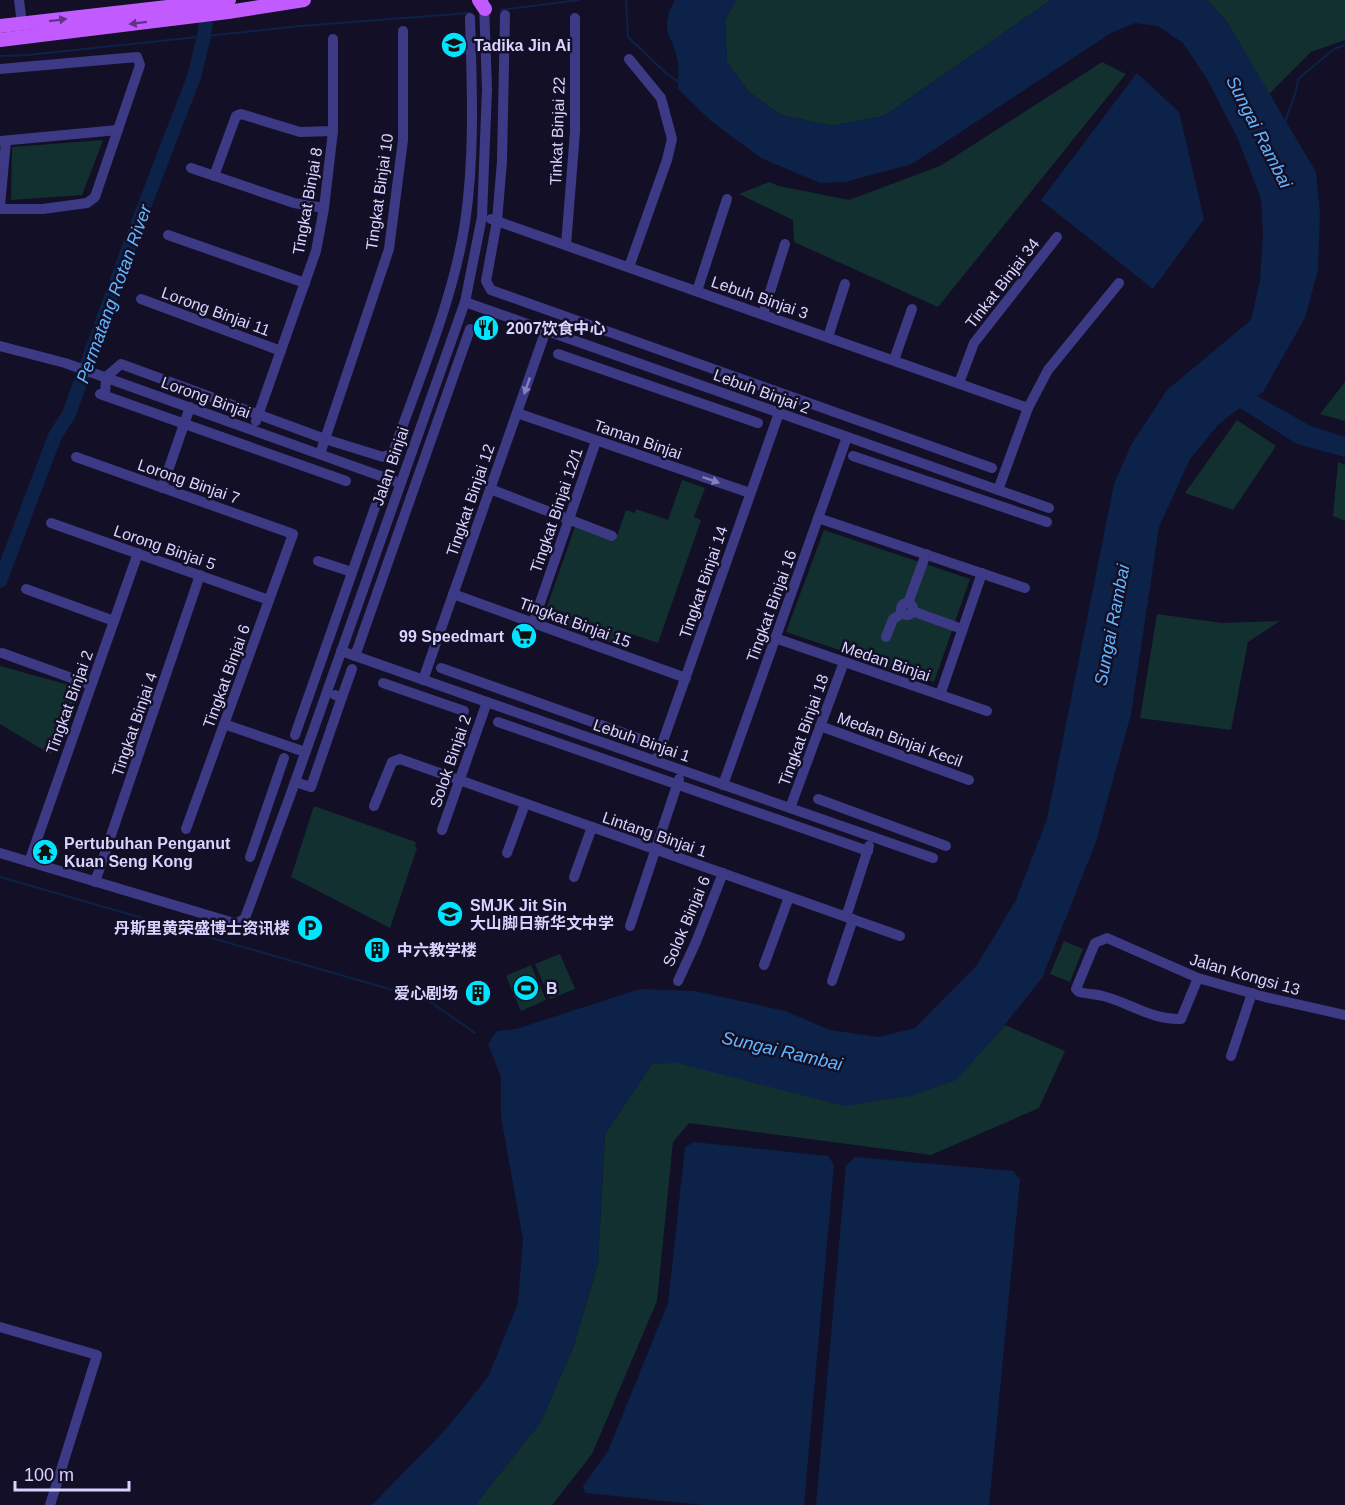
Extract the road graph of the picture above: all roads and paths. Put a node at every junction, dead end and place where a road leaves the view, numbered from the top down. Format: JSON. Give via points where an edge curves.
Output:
{"nodes":[{"id":1,"x":19,"y":0,"type":"edge"},
{"id":2,"x":304,"y":0,"type":"edge"},
{"id":3,"x":485,"y":2,"type":"edge"},
{"id":4,"x":227,"y":4,"type":"edge"},
{"id":5,"x":196,"y":10,"type":"junction"},
{"id":6,"x":505,"y":15,"type":"dead end"},
{"id":7,"x":470,"y":18,"type":"dead end"},
{"id":8,"x":575,"y":18,"type":"dead end"},
{"id":9,"x":22,"y":24,"type":"junction"},
{"id":10,"x":0,"y":26,"type":"edge"},
{"id":11,"x":403,"y":31,"type":"dead end"},
{"id":12,"x":333,"y":39,"type":"dead end"},
{"id":13,"x":0,"y":40,"type":"edge"},
{"id":14,"x":487,"y":43,"type":"junction"},
{"id":15,"x":505,"y":44,"type":"junction"},
{"id":16,"x":629,"y":59,"type":"dead end"},
{"id":17,"x":471,"y":61,"type":"junction"},
{"id":18,"x":487,"y":62,"type":"junction"},
{"id":19,"x":0,"y":69,"type":"edge"},
{"id":20,"x":118,"y":130,"type":"junction"},
{"id":21,"x":333,"y":131,"type":"junction"},
{"id":22,"x":3,"y":141,"type":"edge"},
{"id":23,"x":484,"y":160,"type":"junction"},
{"id":24,"x":502,"y":161,"type":"junction"},
{"id":25,"x":191,"y":168,"type":"dead end"},
{"id":26,"x":214,"y":176,"type":"junction"},
{"id":27,"x":727,"y":199,"type":"dead end"},
{"id":28,"x":0,"y":207,"type":"edge"},
{"id":29,"x":324,"y":208,"type":"junction"},
{"id":30,"x":482,"y":217,"type":"junction"},
{"id":31,"x":497,"y":221,"type":"junction"},
{"id":32,"x":168,"y":234,"type":"dead end"},
{"id":33,"x":1057,"y":237,"type":"dead end"},
{"id":34,"x":784,"y":244,"type":"dead end"},
{"id":35,"x":566,"y":245,"type":"junction"},
{"id":36,"x":459,"y":249,"type":"junction"},
{"id":37,"x":476,"y":251,"type":"junction"},
{"id":38,"x":629,"y":267,"type":"junction"},
{"id":39,"x":305,"y":283,"type":"junction"},
{"id":40,"x":1119,"y":283,"type":"dead end"},
{"id":41,"x":845,"y":284,"type":"dead end"},
{"id":42,"x":697,"y":291,"type":"junction"},
{"id":43,"x":141,"y":299,"type":"dead end"},
{"id":44,"x":465,"y":302,"type":"junction"},
{"id":45,"x":912,"y":309,"type":"dead end"},
{"id":46,"x":763,"y":314,"type":"junction"},
{"id":47,"x":470,"y":328,"type":"dead end"},
{"id":48,"x":546,"y":330,"type":"junction"},
{"id":49,"x":828,"y":337,"type":"junction"},
{"id":50,"x":449,"y":344,"type":"junction"},
{"id":51,"x":585,"y":344,"type":"junction"},
{"id":52,"x":0,"y":346,"type":"edge"},
{"id":53,"x":463,"y":349,"type":"junction"},
{"id":54,"x":281,"y":351,"type":"junction"},
{"id":55,"x":558,"y":354,"type":"dead end"},
{"id":56,"x":894,"y":360,"type":"junction"},
{"id":57,"x":579,"y":361,"type":"junction"},
{"id":58,"x":103,"y":376,"type":"junction"},
{"id":59,"x":959,"y":383,"type":"junction"},
{"id":60,"x":737,"y":398,"type":"junction"},
{"id":61,"x":190,"y":408,"type":"junction"},
{"id":62,"x":1028,"y":408,"type":"junction"},
{"id":63,"x":517,"y":413,"type":"junction"},
{"id":64,"x":731,"y":413,"type":"junction"},
{"id":65,"x":778,"y":413,"type":"junction"},
{"id":66,"x":258,"y":415,"type":"junction"},
{"id":67,"x":404,"y":421,"type":"junction"},
{"id":68,"x":233,"y":423,"type":"junction"},
{"id":69,"x":758,"y":423,"type":"dead end"},
{"id":70,"x":184,"y":424,"type":"junction"},
{"id":71,"x":420,"y":426,"type":"junction"},
{"id":72,"x":253,"y":430,"type":"junction"},
{"id":73,"x":847,"y":437,"type":"junction"},
{"id":74,"x":228,"y":439,"type":"junction"},
{"id":75,"x":325,"y":439,"type":"junction"},
{"id":76,"x":596,"y":441,"type":"junction"},
{"id":77,"x":308,"y":450,"type":"junction"},
{"id":78,"x":320,"y":454,"type":"junction"},
{"id":79,"x":853,"y":456,"type":"dead end"},
{"id":80,"x":76,"y":458,"type":"dead end"},
{"id":81,"x":967,"y":460,"type":"junction"},
{"id":82,"x":302,"y":466,"type":"junction"},
{"id":83,"x":992,"y":468,"type":"dead end"},
{"id":84,"x":960,"y":477,"type":"junction"},
{"id":85,"x":346,"y":481,"type":"dead end"},
{"id":86,"x":400,"y":483,"type":"junction"},
{"id":87,"x":162,"y":488,"type":"junction"},
{"id":88,"x":490,"y":489,"type":"junction"},
{"id":89,"x":998,"y":490,"type":"junction"},
{"id":90,"x":750,"y":493,"type":"junction"},
{"id":91,"x":379,"y":496,"type":"dead end"},
{"id":92,"x":1049,"y":508,"type":"dead end"},
{"id":93,"x":818,"y":518,"type":"junction"},
{"id":94,"x":569,"y":519,"type":"junction"},
{"id":95,"x":1047,"y":522,"type":"dead end"},
{"id":96,"x":51,"y":523,"type":"dead end"},
{"id":97,"x":367,"y":528,"type":"junction"},
{"id":98,"x":293,"y":534,"type":"joint"},
{"id":99,"x":382,"y":534,"type":"junction"},
{"id":100,"x":612,"y":536,"type":"dead end"},
{"id":101,"x":138,"y":553,"type":"junction"},
{"id":102,"x":926,"y":554,"type":"junction"},
{"id":103,"x":318,"y":561,"type":"dead end"},
{"id":104,"x":352,"y":572,"type":"junction"},
{"id":105,"x":982,"y":573,"type":"junction"},
{"id":106,"x":200,"y":575,"type":"junction"},
{"id":107,"x":1025,"y":588,"type":"dead end"},
{"id":108,"x":26,"y":589,"type":"dead end"},
{"id":109,"x":362,"y":592,"type":"junction"},
{"id":110,"x":453,"y":594,"type":"junction"},
{"id":111,"x":376,"y":597,"type":"junction"},
{"id":112,"x":269,"y":600,"type":"junction"},
{"id":113,"x":908,"y":609,"type":"junction"},
{"id":114,"x":114,"y":621,"type":"junction"},
{"id":115,"x":533,"y":623,"type":"junction"},
{"id":116,"x":962,"y":629,"type":"junction"},
{"id":117,"x":886,"y":637,"type":"dead end"},
{"id":118,"x":775,"y":638,"type":"junction"},
{"id":119,"x":341,"y":651,"type":"junction"},
{"id":120,"x":3,"y":653,"type":"dead end"},
{"id":121,"x":355,"y":656,"type":"junction"},
{"id":122,"x":844,"y":662,"type":"junction"},
{"id":123,"x":441,"y":668,"type":"dead end"},
{"id":124,"x":352,"y":669,"type":"dead end"},
{"id":125,"x":467,"y":677,"type":"junction"},
{"id":126,"x":686,"y":678,"type":"junction"},
{"id":127,"x":423,"y":680,"type":"junction"},
{"id":128,"x":383,"y":683,"type":"dead end"},
{"id":129,"x":91,"y":685,"type":"junction"},
{"id":130,"x":327,"y":691,"type":"junction"},
{"id":131,"x":456,"y":691,"type":"junction"},
{"id":132,"x":940,"y":695,"type":"junction"},
{"id":133,"x":342,"y":697,"type":"junction"},
{"id":134,"x":307,"y":701,"type":"junction"},
{"id":135,"x":487,"y":702,"type":"junction"},
{"id":136,"x":447,"y":705,"type":"junction"},
{"id":137,"x":322,"y":706,"type":"junction"},
{"id":138,"x":464,"y":711,"type":"dead end"},
{"id":139,"x":987,"y":711,"type":"dead end"},
{"id":140,"x":498,"y":722,"type":"dead end"},
{"id":141,"x":224,"y":724,"type":"junction"},
{"id":142,"x":820,"y":726,"type":"junction"},
{"id":143,"x":620,"y":732,"type":"junction"},
{"id":144,"x":296,"y":735,"type":"dead end"},
{"id":145,"x":646,"y":741,"type":"dead end"},
{"id":146,"x":614,"y":747,"type":"junction"},
{"id":147,"x":305,"y":752,"type":"junction"},
{"id":148,"x":284,"y":759,"type":"dead end"},
{"id":149,"x":656,"y":761,"type":"junction"},
{"id":150,"x":681,"y":770,"type":"junction"},
{"id":151,"x":459,"y":780,"type":"junction"},
{"id":152,"x":969,"y":780,"type":"dead end"},
{"id":153,"x":295,"y":782,"type":"junction"},
{"id":154,"x":677,"y":784,"type":"junction"},
{"id":155,"x":723,"y":785,"type":"junction"},
{"id":156,"x":273,"y":790,"type":"junction"},
{"id":157,"x":290,"y":796,"type":"junction"},
{"id":158,"x":818,"y":799,"type":"dead end"},
{"id":159,"x":525,"y":804,"type":"junction"},
{"id":160,"x":374,"y":806,"type":"dead end"},
{"id":161,"x":790,"y":808,"type":"junction"},
{"id":162,"x":841,"y":808,"type":"junction"},
{"id":163,"x":835,"y":824,"type":"junction"},
{"id":164,"x":592,"y":827,"type":"junction"},
{"id":165,"x":186,"y":829,"type":"dead end"},
{"id":166,"x":442,"y":830,"type":"dead end"},
{"id":167,"x":872,"y":837,"type":"junction"},
{"id":168,"x":945,"y":846,"type":"dead end"},
{"id":169,"x":655,"y":850,"type":"junction"},
{"id":170,"x":868,"y":851,"type":"junction"},
{"id":171,"x":0,"y":853,"type":"edge"},
{"id":172,"x":507,"y":853,"type":"dead end"},
{"id":173,"x":250,"y":857,"type":"dead end"},
{"id":174,"x":933,"y":858,"type":"dead end"},
{"id":175,"x":29,"y":862,"type":"junction"},
{"id":176,"x":723,"y":873,"type":"junction"},
{"id":177,"x":574,"y":877,"type":"dead end"},
{"id":178,"x":95,"y":882,"type":"junction"},
{"id":179,"x":789,"y":897,"type":"junction"},
{"id":180,"x":850,"y":918,"type":"junction"},
{"id":181,"x":630,"y":926,"type":"dead end"},
{"id":182,"x":900,"y":936,"type":"dead end"},
{"id":183,"x":764,"y":965,"type":"dead end"},
{"id":184,"x":1198,"y":978,"type":"junction"},
{"id":185,"x":678,"y":981,"type":"dead end"},
{"id":186,"x":832,"y":981,"type":"dead end"},
{"id":187,"x":1252,"y":993,"type":"junction"},
{"id":188,"x":1345,"y":1015,"type":"edge"},
{"id":189,"x":1231,"y":1056,"type":"dead end"},
{"id":190,"x":0,"y":1327,"type":"edge"},
{"id":191,"x":50,"y":1505,"type":"edge"}],
"edges":[{"from":1,"to":9,"type":"street"},
{"from":2,"to":4,"type":"main road"},
{"from":3,"to":14,"type":"street","name":"Jalan Binjai"},
{"from":4,"to":5,"type":"main road"},
{"from":9,"to":5,"type":"main road","one_way":true},
{"from":5,"to":13,"type":"main road","one_way":true},
{"from":6,"to":15,"type":"street"},
{"from":7,"to":17,"type":"street"},
{"from":8,"to":35,"type":"street","name":"Tinkat Binjai 22","via":[[575,132]]},
{"from":9,"to":10,"type":"main road"},
{"from":11,"to":75,"type":"street","name":"Tingkat Binjai 10","via":[[403,140],[388,249]]},
{"from":12,"to":21,"type":"street","name":"Tingkat Binjai 8"},
{"from":14,"to":15,"type":"street"},
{"from":14,"to":18,"type":"street","name":"Jalan Binjai"},
{"from":15,"to":24,"type":"street"},
{"from":16,"to":38,"type":"street","via":[[661,98],[672,139]]},
{"from":17,"to":18,"type":"street"},
{"from":17,"to":36,"type":"street","via":[[473,126],[465,223]]},
{"from":18,"to":23,"type":"street","name":"Jalan Binjai"},
{"from":19,"to":20,"type":"street","via":[[137,57],[140,65]]},
{"from":20,"to":22,"type":"street"},
{"from":20,"to":28,"type":"street","via":[[95,197],[87,204],[43,209]]},
{"from":21,"to":26,"type":"street","via":[[300,132],[241,114],[236,116]]},
{"from":21,"to":29,"type":"street","name":"Tingkat Binjai 8"},
{"from":22,"to":28,"type":"street"},
{"from":23,"to":24,"type":"street"},
{"from":23,"to":30,"type":"street","name":"Jalan Binjai"},
{"from":24,"to":31,"type":"street"},
{"from":25,"to":26,"type":"street"},
{"from":26,"to":29,"type":"street","via":[[294,203]]},
{"from":27,"to":42,"type":"street"},
{"from":29,"to":39,"type":"street","name":"Tingkat Binjai 8"},
{"from":30,"to":31,"type":"street","name":"Lebuh Binjai 3"},
{"from":30,"to":37,"type":"street","name":"Jalan Binjai"},
{"from":31,"to":35,"type":"street","name":"Lebuh Binjai 3"},
{"from":31,"to":81,"type":"street","name":"Lebuh Binjai 2","via":[[486,281],[490,290]]},
{"from":32,"to":39,"type":"street"},
{"from":33,"to":59,"type":"street","name":"Tinkat Binjai 34","via":[[974,343]]},
{"from":34,"to":46,"type":"street"},
{"from":35,"to":38,"type":"street","name":"Lebuh Binjai 3"},
{"from":36,"to":37,"type":"street"},
{"from":36,"to":67,"type":"street","via":[[450,289]]},
{"from":37,"to":44,"type":"street","name":"Jalan Binjai"},
{"from":38,"to":42,"type":"street","name":"Lebuh Binjai 3"},
{"from":39,"to":54,"type":"street","name":"Tingkat Binjai 8"},
{"from":40,"to":62,"type":"street","via":[[1048,370]]},
{"from":41,"to":49,"type":"street"},
{"from":42,"to":46,"type":"street","name":"Lebuh Binjai 3"},
{"from":43,"to":54,"type":"street","name":"Lorong Binjai 11"},
{"from":44,"to":48,"type":"street","name":"Lebuh Binjai 2"},
{"from":44,"to":50,"type":"street","name":"Jalan Binjai"},
{"from":45,"to":56,"type":"street"},
{"from":46,"to":49,"type":"street","name":"Lebuh Binjai 3"},
{"from":47,"to":53,"type":"street"},
{"from":48,"to":51,"type":"street","name":"Lebuh Binjai 2"},
{"from":48,"to":63,"type":"street","name":"Tingkat Binjai 12","one_way":true},
{"from":49,"to":56,"type":"street","name":"Lebuh Binjai 3"},
{"from":50,"to":53,"type":"street"},
{"from":50,"to":71,"type":"street","name":"Jalan Binjai"},
{"from":51,"to":57,"type":"street"},
{"from":51,"to":60,"type":"street","name":"Lebuh Binjai 2"},
{"from":52,"to":58,"type":"street","name":"Lorong Binjai"},
{"from":53,"to":111,"type":"street"},
{"from":54,"to":66,"type":"street","name":"Tingkat Binjai 8"},
{"from":55,"to":57,"type":"street"},
{"from":56,"to":59,"type":"street","name":"Lebuh Binjai 3"},
{"from":57,"to":64,"type":"street"},
{"from":58,"to":61,"type":"street","name":"Lorong Binjai"},
{"from":58,"to":66,"type":"street","via":[[121,364]]},
{"from":58,"to":70,"type":"street","via":[[103,394]]},
{"from":59,"to":62,"type":"street","name":"Lebuh Binjai 3"},
{"from":60,"to":64,"type":"street"},
{"from":60,"to":65,"type":"street","name":"Lebuh Binjai 2"},
{"from":61,"to":68,"type":"street","name":"Lorong Binjai"},
{"from":61,"to":70,"type":"street"},
{"from":62,"to":89,"type":"street"},
{"from":63,"to":76,"type":"street","name":"Taman Binjai"},
{"from":63,"to":88,"type":"street","name":"Tingkat Binjai 12"},
{"from":64,"to":69,"type":"street"},
{"from":65,"to":73,"type":"street","name":"Lebuh Binjai 2"},
{"from":65,"to":90,"type":"street","name":"Tingkat Binjai 14"},
{"from":66,"to":72,"type":"street","name":"Tingkat Binjai 8"},
{"from":66,"to":75,"type":"street"},
{"from":67,"to":71,"type":"street"},
{"from":67,"to":75,"type":"street","via":[[393,453],[388,456]]},
{"from":68,"to":72,"type":"street","name":"Lorong Binjai"},
{"from":68,"to":74,"type":"street"},
{"from":70,"to":74,"type":"street"},
{"from":70,"to":87,"type":"street"},
{"from":71,"to":86,"type":"street","name":"Jalan Binjai"},
{"from":72,"to":77,"type":"street","name":"Lorong Binjai"},
{"from":73,"to":84,"type":"street","name":"Lebuh Binjai 2"},
{"from":73,"to":93,"type":"street","name":"Tingkat Binjai 16"},
{"from":74,"to":82,"type":"street"},
{"from":75,"to":78,"type":"street","name":"Tingkat Binjai 10"},
{"from":76,"to":90,"type":"street","name":"Taman Binjai","one_way":true},
{"from":76,"to":94,"type":"street","name":"Tingkat Binjai 12/1"},
{"from":77,"to":78,"type":"street","name":"Lorong Binjai"},
{"from":77,"to":82,"type":"street"},
{"from":78,"to":86,"type":"street","name":"Lorong Binjai"},
{"from":79,"to":95,"type":"street"},
{"from":80,"to":87,"type":"street","name":"Lorong Binjai 7"},
{"from":81,"to":83,"type":"street","name":"Lebuh Binjai 2"},
{"from":81,"to":84,"type":"street"},
{"from":82,"to":85,"type":"street"},
{"from":84,"to":89,"type":"street","name":"Lebuh Binjai 2"},
{"from":86,"to":99,"type":"street","name":"Jalan Binjai"},
{"from":87,"to":98,"type":"street","name":"Lorong Binjai 7"},
{"from":88,"to":94,"type":"street"},
{"from":88,"to":110,"type":"street","name":"Tingkat Binjai 12"},
{"from":89,"to":92,"type":"street","name":"Lebuh Binjai 2"},
{"from":90,"to":126,"type":"street","name":"Tingkat Binjai 14"},
{"from":91,"to":97,"type":"street"},
{"from":93,"to":102,"type":"street"},
{"from":93,"to":118,"type":"street","name":"Tingkat Binjai 16"},
{"from":94,"to":100,"type":"street"},
{"from":94,"to":115,"type":"street","name":"Tingkat Binjai 12/1"},
{"from":96,"to":101,"type":"street","name":"Lorong Binjai 5"},
{"from":97,"to":99,"type":"street"},
{"from":97,"to":104,"type":"street"},
{"from":98,"to":112,"type":"street","name":"Tingkat Binjai 6"},
{"from":99,"to":109,"type":"street","name":"Jalan Binjai"},
{"from":101,"to":106,"type":"street","name":"Lorong Binjai 5"},
{"from":101,"to":114,"type":"street","name":"Tingkat Binjai 2"},
{"from":102,"to":105,"type":"street"},
{"from":102,"to":113,"type":"street"},
{"from":103,"to":104,"type":"street"},
{"from":104,"to":134,"type":"street"},
{"from":105,"to":107,"type":"street"},
{"from":105,"to":116,"type":"street"},
{"from":106,"to":112,"type":"street","name":"Lorong Binjai 5"},
{"from":106,"to":178,"type":"street","name":"Tingkat Binjai 4"},
{"from":108,"to":114,"type":"street"},
{"from":109,"to":111,"type":"street"},
{"from":109,"to":119,"type":"street","name":"Jalan Binjai"},
{"from":110,"to":115,"type":"street","name":"Tingkat Binjai 15"},
{"from":110,"to":127,"type":"street","name":"Tingkat Binjai 12"},
{"from":111,"to":121,"type":"street"},
{"from":112,"to":141,"type":"street","name":"Tingkat Binjai 6"},
{"from":113,"to":116,"type":"street"},
{"from":113,"to":117,"type":"street","via":[[893,619]]},
{"from":114,"to":129,"type":"street","name":"Tingkat Binjai 2"},
{"from":115,"to":126,"type":"street","name":"Tingkat Binjai 15"},
{"from":116,"to":132,"type":"street"},
{"from":118,"to":122,"type":"street","name":"Medan Binjai"},
{"from":118,"to":155,"type":"street","name":"Tingkat Binjai 16"},
{"from":119,"to":121,"type":"street","name":"Lebuh Binjai 1"},
{"from":119,"to":130,"type":"street","name":"Jalan Binjai"},
{"from":120,"to":129,"type":"street"},
{"from":121,"to":127,"type":"street","name":"Lebuh Binjai 1"},
{"from":122,"to":132,"type":"street","name":"Medan Binjai"},
{"from":122,"to":142,"type":"street","name":"Tingkat Binjai 18"},
{"from":123,"to":125,"type":"street"},
{"from":124,"to":133,"type":"street"},
{"from":125,"to":131,"type":"street"},
{"from":125,"to":143,"type":"street"},
{"from":126,"to":149,"type":"street","name":"Tingkat Binjai 14"},
{"from":127,"to":131,"type":"street","name":"Lebuh Binjai 1"},
{"from":128,"to":136,"type":"street"},
{"from":129,"to":175,"type":"street","name":"Tingkat Binjai 2"},
{"from":130,"to":133,"type":"street"},
{"from":130,"to":137,"type":"street","name":"Jalan Binjai"},
{"from":131,"to":135,"type":"street","name":"Lebuh Binjai 1"},
{"from":131,"to":136,"type":"street"},
{"from":132,"to":139,"type":"street","name":"Medan Binjai"},
{"from":133,"to":153,"type":"street","via":[[311,787]]},
{"from":134,"to":137,"type":"street"},
{"from":134,"to":144,"type":"street"},
{"from":135,"to":146,"type":"street","name":"Lebuh Binjai 1"},
{"from":135,"to":151,"type":"street","name":"Solok Binjai 2"},
{"from":136,"to":138,"type":"street"},
{"from":137,"to":147,"type":"street","name":"Jalan Binjai"},
{"from":140,"to":154,"type":"street","name":"Lebuh Binjai 1"},
{"from":141,"to":147,"type":"street"},
{"from":141,"to":165,"type":"street","name":"Tingkat Binjai 6"},
{"from":142,"to":152,"type":"street","name":"Medan Binjai Kecil"},
{"from":142,"to":161,"type":"street","name":"Tingkat Binjai 18"},
{"from":143,"to":145,"type":"street"},
{"from":143,"to":146,"type":"street"},
{"from":146,"to":149,"type":"street","name":"Lebuh Binjai 1"},
{"from":147,"to":153,"type":"street","name":"Jalan Binjai"},
{"from":148,"to":156,"type":"street"},
{"from":149,"to":150,"type":"street","name":"Lebuh Binjai 1"},
{"from":150,"to":154,"type":"street"},
{"from":150,"to":155,"type":"street","name":"Lebuh Binjai 1"},
{"from":151,"to":159,"type":"street","name":"Lintang Binjai 1"},
{"from":151,"to":160,"type":"street","name":"Lintang Binjai 1","via":[[400,759],[392,762]]},
{"from":151,"to":166,"type":"street","name":"Solok Binjai 2"},
{"from":153,"to":157,"type":"street","name":"Jalan Binjai"},
{"from":154,"to":169,"type":"street"},
{"from":154,"to":170,"type":"street","name":"Lebuh Binjai 1"},
{"from":155,"to":161,"type":"street","name":"Lebuh Binjai 1"},
{"from":156,"to":157,"type":"street"},
{"from":156,"to":173,"type":"street"},
{"from":157,"to":178,"type":"street","name":"Jalan Binjai","via":[[245,918],[240,922]]},
{"from":158,"to":162,"type":"street"},
{"from":159,"to":164,"type":"street","name":"Lintang Binjai 1"},
{"from":159,"to":172,"type":"street"},
{"from":161,"to":163,"type":"street","name":"Lebuh Binjai 1"},
{"from":162,"to":163,"type":"street"},
{"from":162,"to":168,"type":"street"},
{"from":163,"to":167,"type":"street","name":"Lebuh Binjai 1"},
{"from":164,"to":169,"type":"street","name":"Lintang Binjai 1"},
{"from":164,"to":177,"type":"street"},
{"from":167,"to":170,"type":"street"},
{"from":167,"to":174,"type":"street","name":"Lebuh Binjai 1"},
{"from":169,"to":176,"type":"street","name":"Lintang Binjai 1"},
{"from":169,"to":181,"type":"street"},
{"from":170,"to":180,"type":"street"},
{"from":171,"to":175,"type":"street"},
{"from":175,"to":178,"type":"street"},
{"from":176,"to":179,"type":"street","name":"Lintang Binjai 1"},
{"from":176,"to":185,"type":"street","name":"Solok Binjai 6"},
{"from":179,"to":180,"type":"street","name":"Lintang Binjai 1"},
{"from":179,"to":183,"type":"street"},
{"from":180,"to":182,"type":"street","name":"Lintang Binjai 1"},
{"from":180,"to":186,"type":"street"},
{"from":184,"to":184,"type":"street","name":"Jalan Kongsi 13","via":[[1107,938],[1095,943],[1076,989],[1153,1016],[1181,1019]]},
{"from":184,"to":187,"type":"street","name":"Jalan Kongsi 13"},
{"from":187,"to":188,"type":"street","name":"Jalan Kongsi 13"},
{"from":187,"to":189,"type":"street"},
{"from":190,"to":191,"type":"street","via":[[97,1355]]}]}
